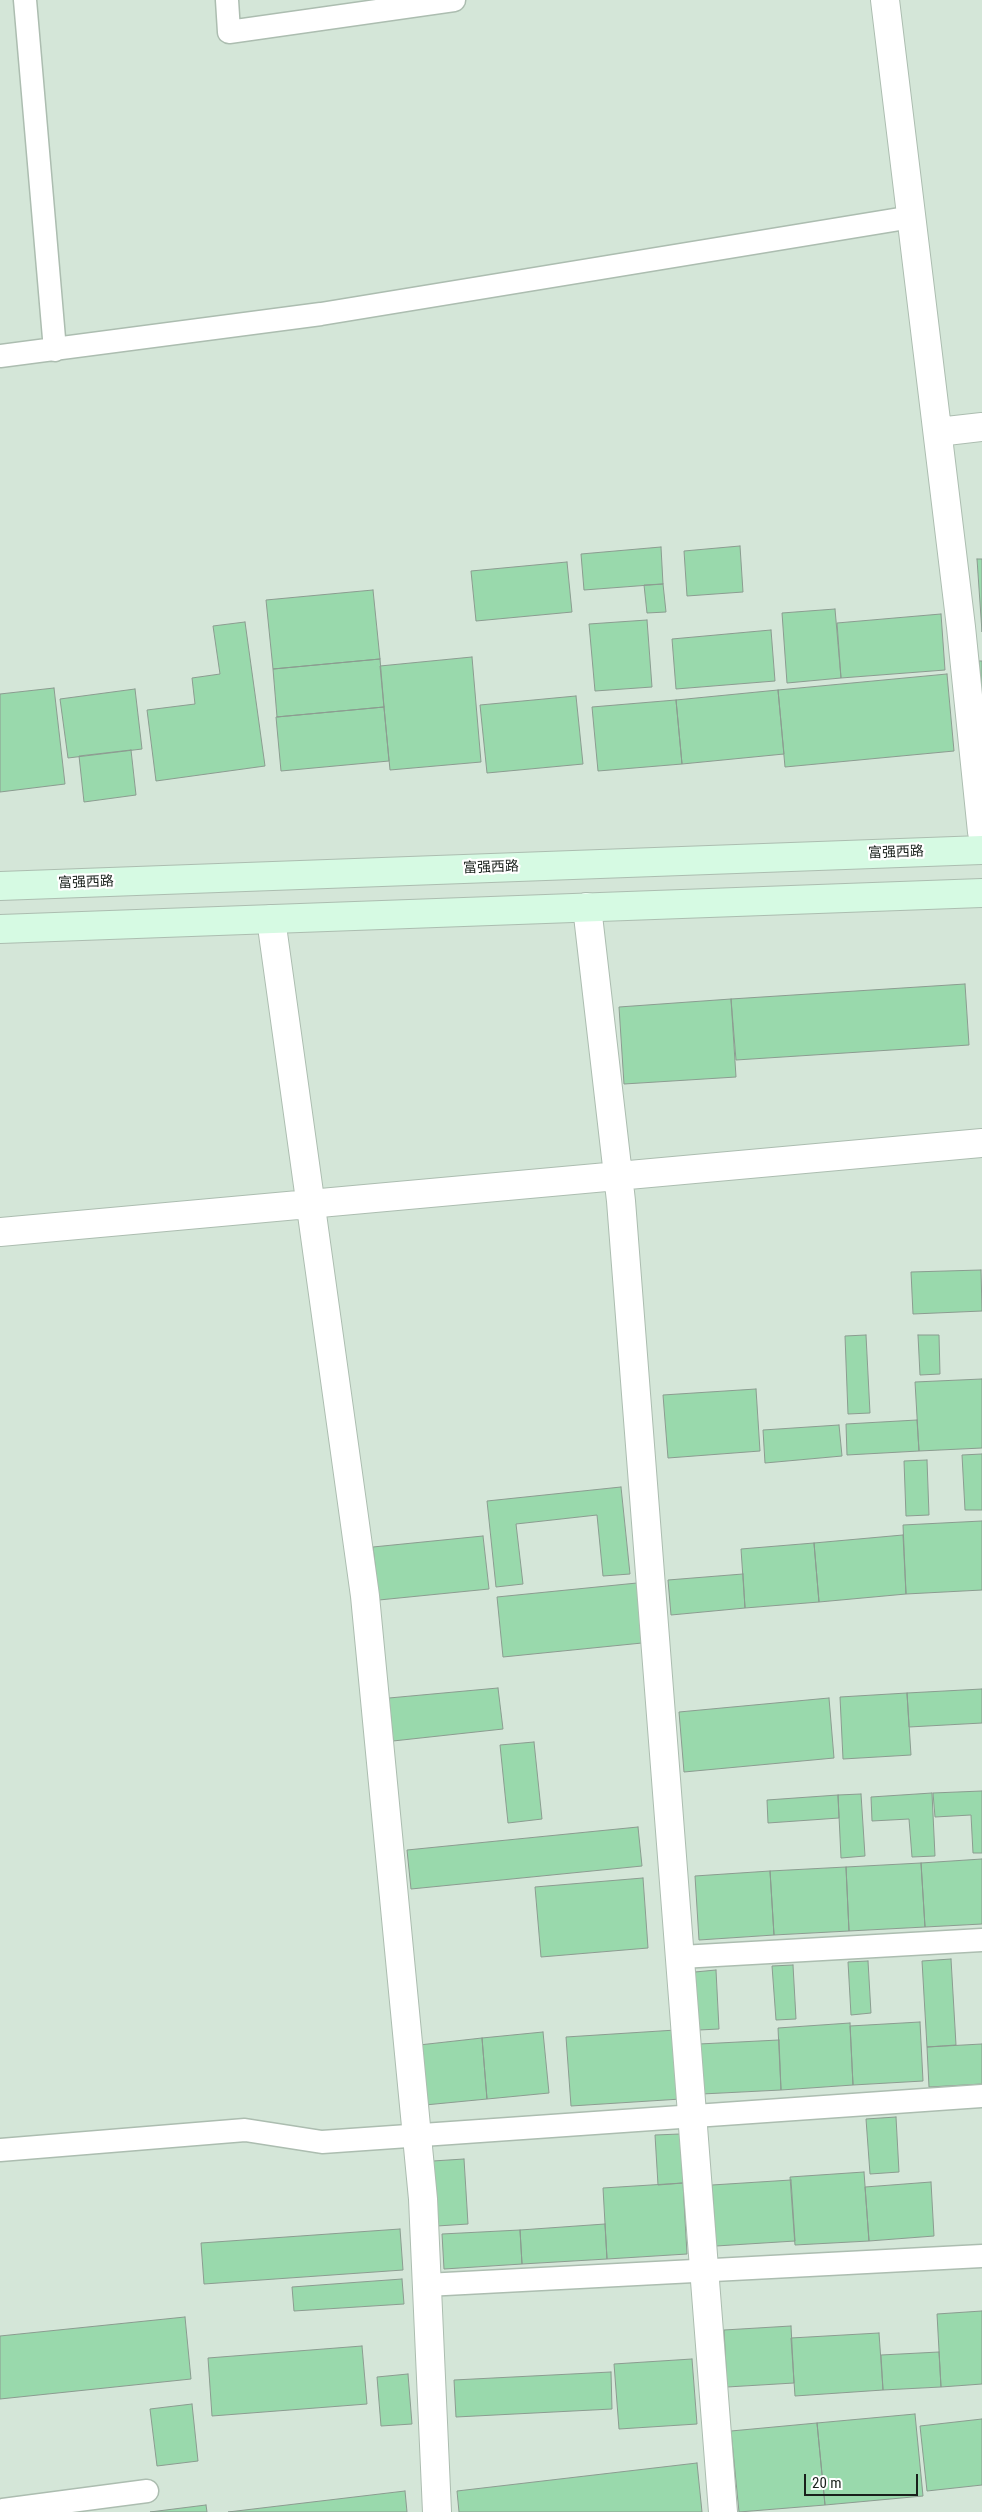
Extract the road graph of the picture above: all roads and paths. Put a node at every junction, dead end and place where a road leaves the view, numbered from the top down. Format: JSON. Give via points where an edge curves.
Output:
{"nodes":[{"id":1,"x":25,"y":0,"type":"edge"},
{"id":2,"x":227,"y":0,"type":"edge"},
{"id":3,"x":454,"y":0,"type":"edge"},
{"id":4,"x":886,"y":0,"type":"edge"},
{"id":5,"x":912,"y":218,"type":"junction"},
{"id":6,"x":55,"y":350,"type":"junction"},
{"id":7,"x":0,"y":356,"type":"edge"},
{"id":8,"x":982,"y":427,"type":"edge"},
{"id":9,"x":938,"y":432,"type":"junction"},
{"id":10,"x":982,"y":832,"type":"edge"},
{"id":11,"x":982,"y":850,"type":"edge"},
{"id":12,"x":0,"y":886,"type":"edge"},
{"id":13,"x":982,"y":893,"type":"edge"},
{"id":14,"x":587,"y":907,"type":"junction"},
{"id":15,"x":271,"y":919,"type":"junction"},
{"id":16,"x":0,"y":929,"type":"edge"},
{"id":17,"x":982,"y":1143,"type":"edge"},
{"id":18,"x":618,"y":1176,"type":"junction"},
{"id":19,"x":310,"y":1205,"type":"junction"},
{"id":20,"x":0,"y":1232,"type":"edge"},
{"id":21,"x":982,"y":1940,"type":"edge"},
{"id":22,"x":681,"y":1957,"type":"junction"},
{"id":23,"x":982,"y":2096,"type":"edge"},
{"id":24,"x":694,"y":2116,"type":"junction"},
{"id":25,"x":417,"y":2136,"type":"junction"},
{"id":26,"x":0,"y":2150,"type":"edge"},
{"id":27,"x":982,"y":2256,"type":"edge"},
{"id":28,"x":706,"y":2270,"type":"junction"},
{"id":29,"x":426,"y":2284,"type":"junction"},
{"id":30,"x":147,"y":2491,"type":"dead end"},
{"id":31,"x":3,"y":2512,"type":"edge"},
{"id":32,"x":437,"y":2512,"type":"edge"},
{"id":33,"x":724,"y":2512,"type":"edge"}],
"edges":[{"from":1,"to":6,"type":"lane"},
{"from":2,"to":3,"type":"lane","via":[[229,32]]},
{"from":4,"to":5,"type":"street"},
{"from":5,"to":6,"type":"lane","via":[[321,314]]},
{"from":5,"to":9,"type":"street"},
{"from":6,"to":7,"type":"lane"},
{"from":8,"to":9,"type":"street"},
{"from":9,"to":10,"type":"street"},
{"from":11,"to":12,"type":"main road","name":"富强西路"},
{"from":13,"to":14,"type":"main road"},
{"from":14,"to":15,"type":"main road"},
{"from":14,"to":18,"type":"street"},
{"from":15,"to":16,"type":"main road"},
{"from":15,"to":19,"type":"street"},
{"from":17,"to":18,"type":"street"},
{"from":18,"to":19,"type":"street"},
{"from":18,"to":22,"type":"street"},
{"from":19,"to":20,"type":"street"},
{"from":19,"to":25,"type":"street","via":[[365,1596]]},
{"from":21,"to":22,"type":"lane"},
{"from":22,"to":24,"type":"street"},
{"from":23,"to":24,"type":"lane"},
{"from":24,"to":25,"type":"lane"},
{"from":24,"to":28,"type":"street"},
{"from":25,"to":26,"type":"lane","via":[[322,2142],[245,2130]]},
{"from":25,"to":29,"type":"street"},
{"from":27,"to":28,"type":"lane"},
{"from":28,"to":29,"type":"lane"},
{"from":28,"to":33,"type":"street"},
{"from":29,"to":32,"type":"street"},
{"from":30,"to":31,"type":"lane"}]}
